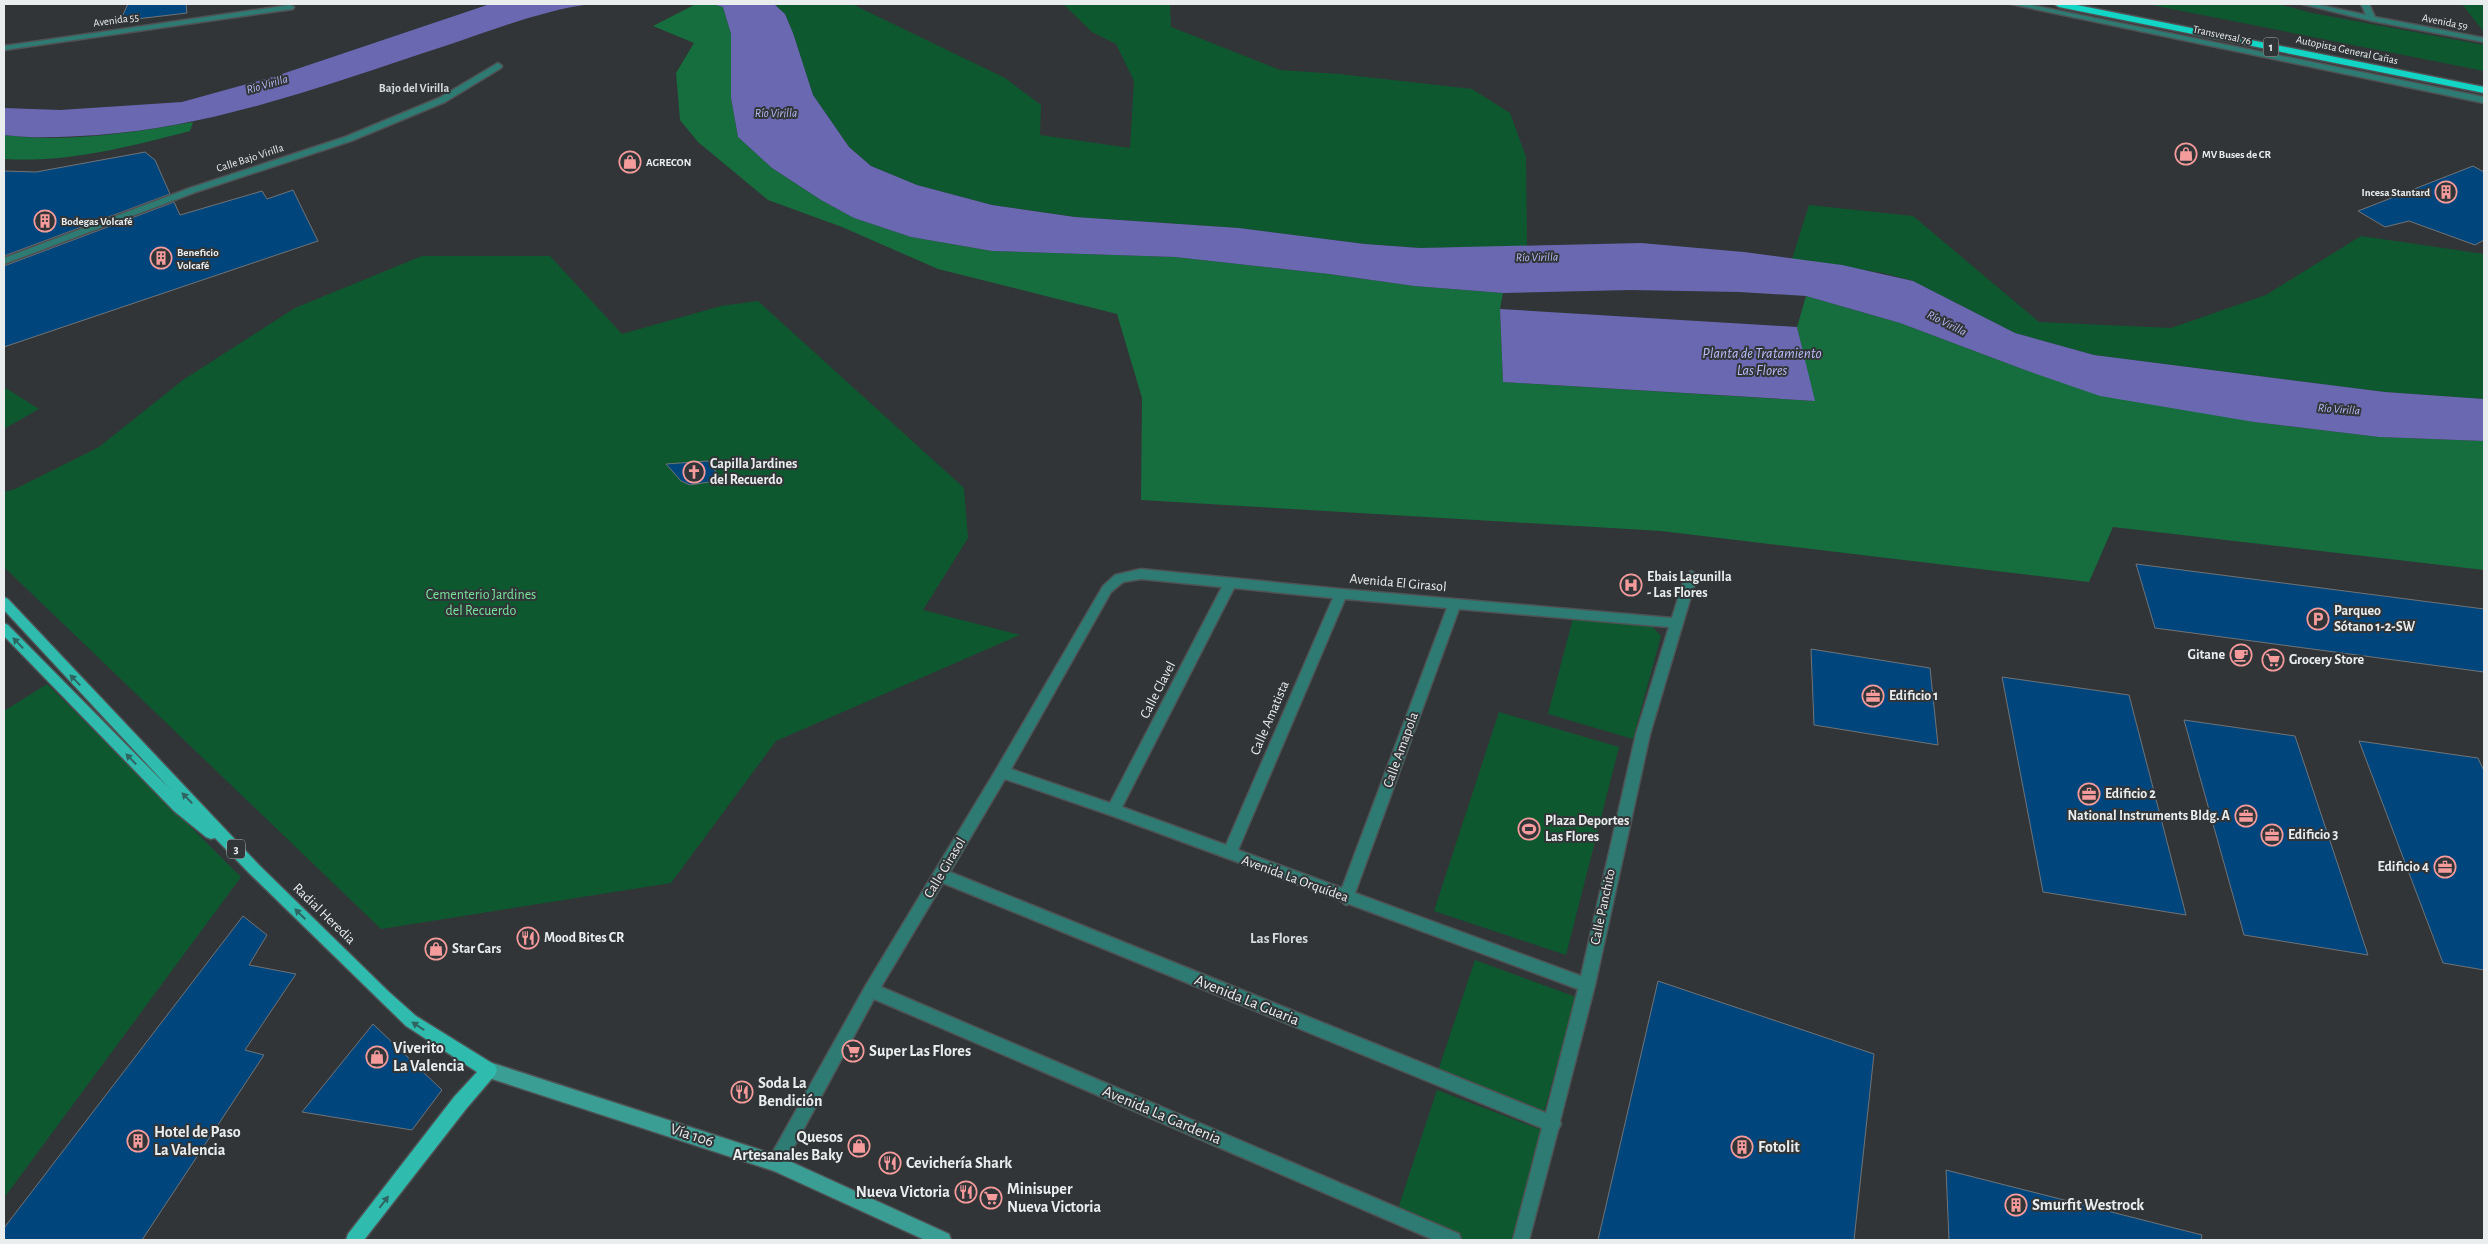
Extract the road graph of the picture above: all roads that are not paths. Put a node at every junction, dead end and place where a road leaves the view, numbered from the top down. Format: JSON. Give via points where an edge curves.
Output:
{"nodes":[{"id":1,"x":2015,"y":4,"type":"edge"},
{"id":2,"x":2059,"y":4,"type":"edge"},
{"id":3,"x":2096,"y":4,"type":"edge"},
{"id":4,"x":2306,"y":4,"type":"edge"},
{"id":5,"x":2365,"y":4,"type":"edge"},
{"id":6,"x":290,"y":7,"type":"dead end"},
{"id":7,"x":2372,"y":19,"type":"junction"},
{"id":8,"x":2484,"y":40,"type":"edge"},
{"id":9,"x":4,"y":48,"type":"edge"},
{"id":10,"x":498,"y":66,"type":"dead end"},
{"id":11,"x":2484,"y":82,"type":"edge"},
{"id":12,"x":2484,"y":90,"type":"edge"},
{"id":13,"x":2484,"y":100,"type":"edge"},
{"id":14,"x":4,"y":261,"type":"edge"},
{"id":15,"x":1692,"y":576,"type":"dead end"},
{"id":16,"x":1119,"y":578,"type":"joint"},
{"id":17,"x":1230,"y":583,"type":"junction"},
{"id":18,"x":1341,"y":594,"type":"junction"},
{"id":19,"x":4,"y":602,"type":"edge"},
{"id":20,"x":1455,"y":603,"type":"junction"},
{"id":21,"x":1676,"y":623,"type":"junction"},
{"id":22,"x":4,"y":628,"type":"edge"},
{"id":23,"x":1002,"y":772,"type":"junction"},
{"id":24,"x":1112,"y":810,"type":"junction"},
{"id":25,"x":1229,"y":854,"type":"junction"},
{"id":26,"x":246,"y":860,"type":"junction"},
{"id":27,"x":941,"y":875,"type":"junction"},
{"id":28,"x":1346,"y":898,"type":"junction"},
{"id":29,"x":1587,"y":985,"type":"junction"},
{"id":30,"x":871,"y":990,"type":"junction"},
{"id":31,"x":489,"y":1070,"type":"junction"},
{"id":32,"x":1553,"y":1124,"type":"junction"},
{"id":33,"x":776,"y":1163,"type":"junction"},
{"id":34,"x":354,"y":1240,"type":"edge"},
{"id":35,"x":943,"y":1240,"type":"edge"},
{"id":36,"x":1453,"y":1240,"type":"edge"},
{"id":37,"x":1521,"y":1240,"type":"edge"}],
"edges":[{"from":1,"to":13,"type":"street","name":"Transversal 76"},
{"from":2,"to":12,"type":"highway","name":"Autopista General Cañas","number":"1"},
{"from":3,"to":11,"type":"highway","name":"Autopista General Cañas","number":"1"},
{"from":4,"to":7,"type":"street","name":"Avenida 59"},
{"from":5,"to":7,"type":"street"},
{"from":6,"to":9,"type":"street","name":"Avenida 55"},
{"from":7,"to":8,"type":"street","name":"Avenida 59"},
{"from":10,"to":14,"type":"street","name":"Calle Bajo Virilla","via":[[442,100],[348,139],[202,187]]},
{"from":15,"to":21,"type":"street","name":"Calle Panchito"},
{"from":16,"to":17,"type":"street","name":"Avenida El Girasol","via":[[1141,574]]},
{"from":16,"to":23,"type":"street","name":"Calle Girasol","via":[[1107,589]]},
{"from":17,"to":18,"type":"street","name":"Avenida El Girasol"},
{"from":17,"to":24,"type":"street","name":"Calle Clavel"},
{"from":18,"to":20,"type":"street","name":"Avenida El Girasol"},
{"from":18,"to":25,"type":"street","name":"Calle Amatista"},
{"from":26,"to":19,"type":"main road","name":"Radial Heredia","number":"3","one_way":true,"via":[[64,670]]},
{"from":20,"to":21,"type":"street","name":"Avenida El Girasol"},
{"from":20,"to":28,"type":"street","name":"Calle Amapola"},
{"from":21,"to":29,"type":"street","name":"Calle Panchito","via":[[1638,754]]},
{"from":26,"to":22,"type":"main road","one_way":true,"via":[[179,807]]},
{"from":23,"to":24,"type":"street","name":"Avenida La Orquídea"},
{"from":23,"to":27,"type":"street","name":"Calle Girasol"},
{"from":24,"to":25,"type":"street","name":"Avenida La Orquídea"},
{"from":25,"to":28,"type":"street","name":"Avenida La Orquídea"},
{"from":31,"to":26,"type":"main road","name":"Radial Heredia","number":"3","one_way":true,"via":[[411,1021]]},
{"from":27,"to":30,"type":"street","name":"Calle Girasol"},
{"from":27,"to":32,"type":"street","name":"Avenida La Guaria"},
{"from":28,"to":29,"type":"street","name":"Avenida La Orquídea"},
{"from":29,"to":32,"type":"street","name":"Calle Panchito"},
{"from":30,"to":33,"type":"street","name":"Calle Girasol"},
{"from":30,"to":36,"type":"street","name":"Avenida La Gardenia"},
{"from":31,"to":33,"type":"main road","name":"Vía 106"},
{"from":34,"to":31,"type":"main road","one_way":true},
{"from":32,"to":37,"type":"street","name":"Calle Panchito"},
{"from":33,"to":35,"type":"main road","name":"Vía 106"}]}
